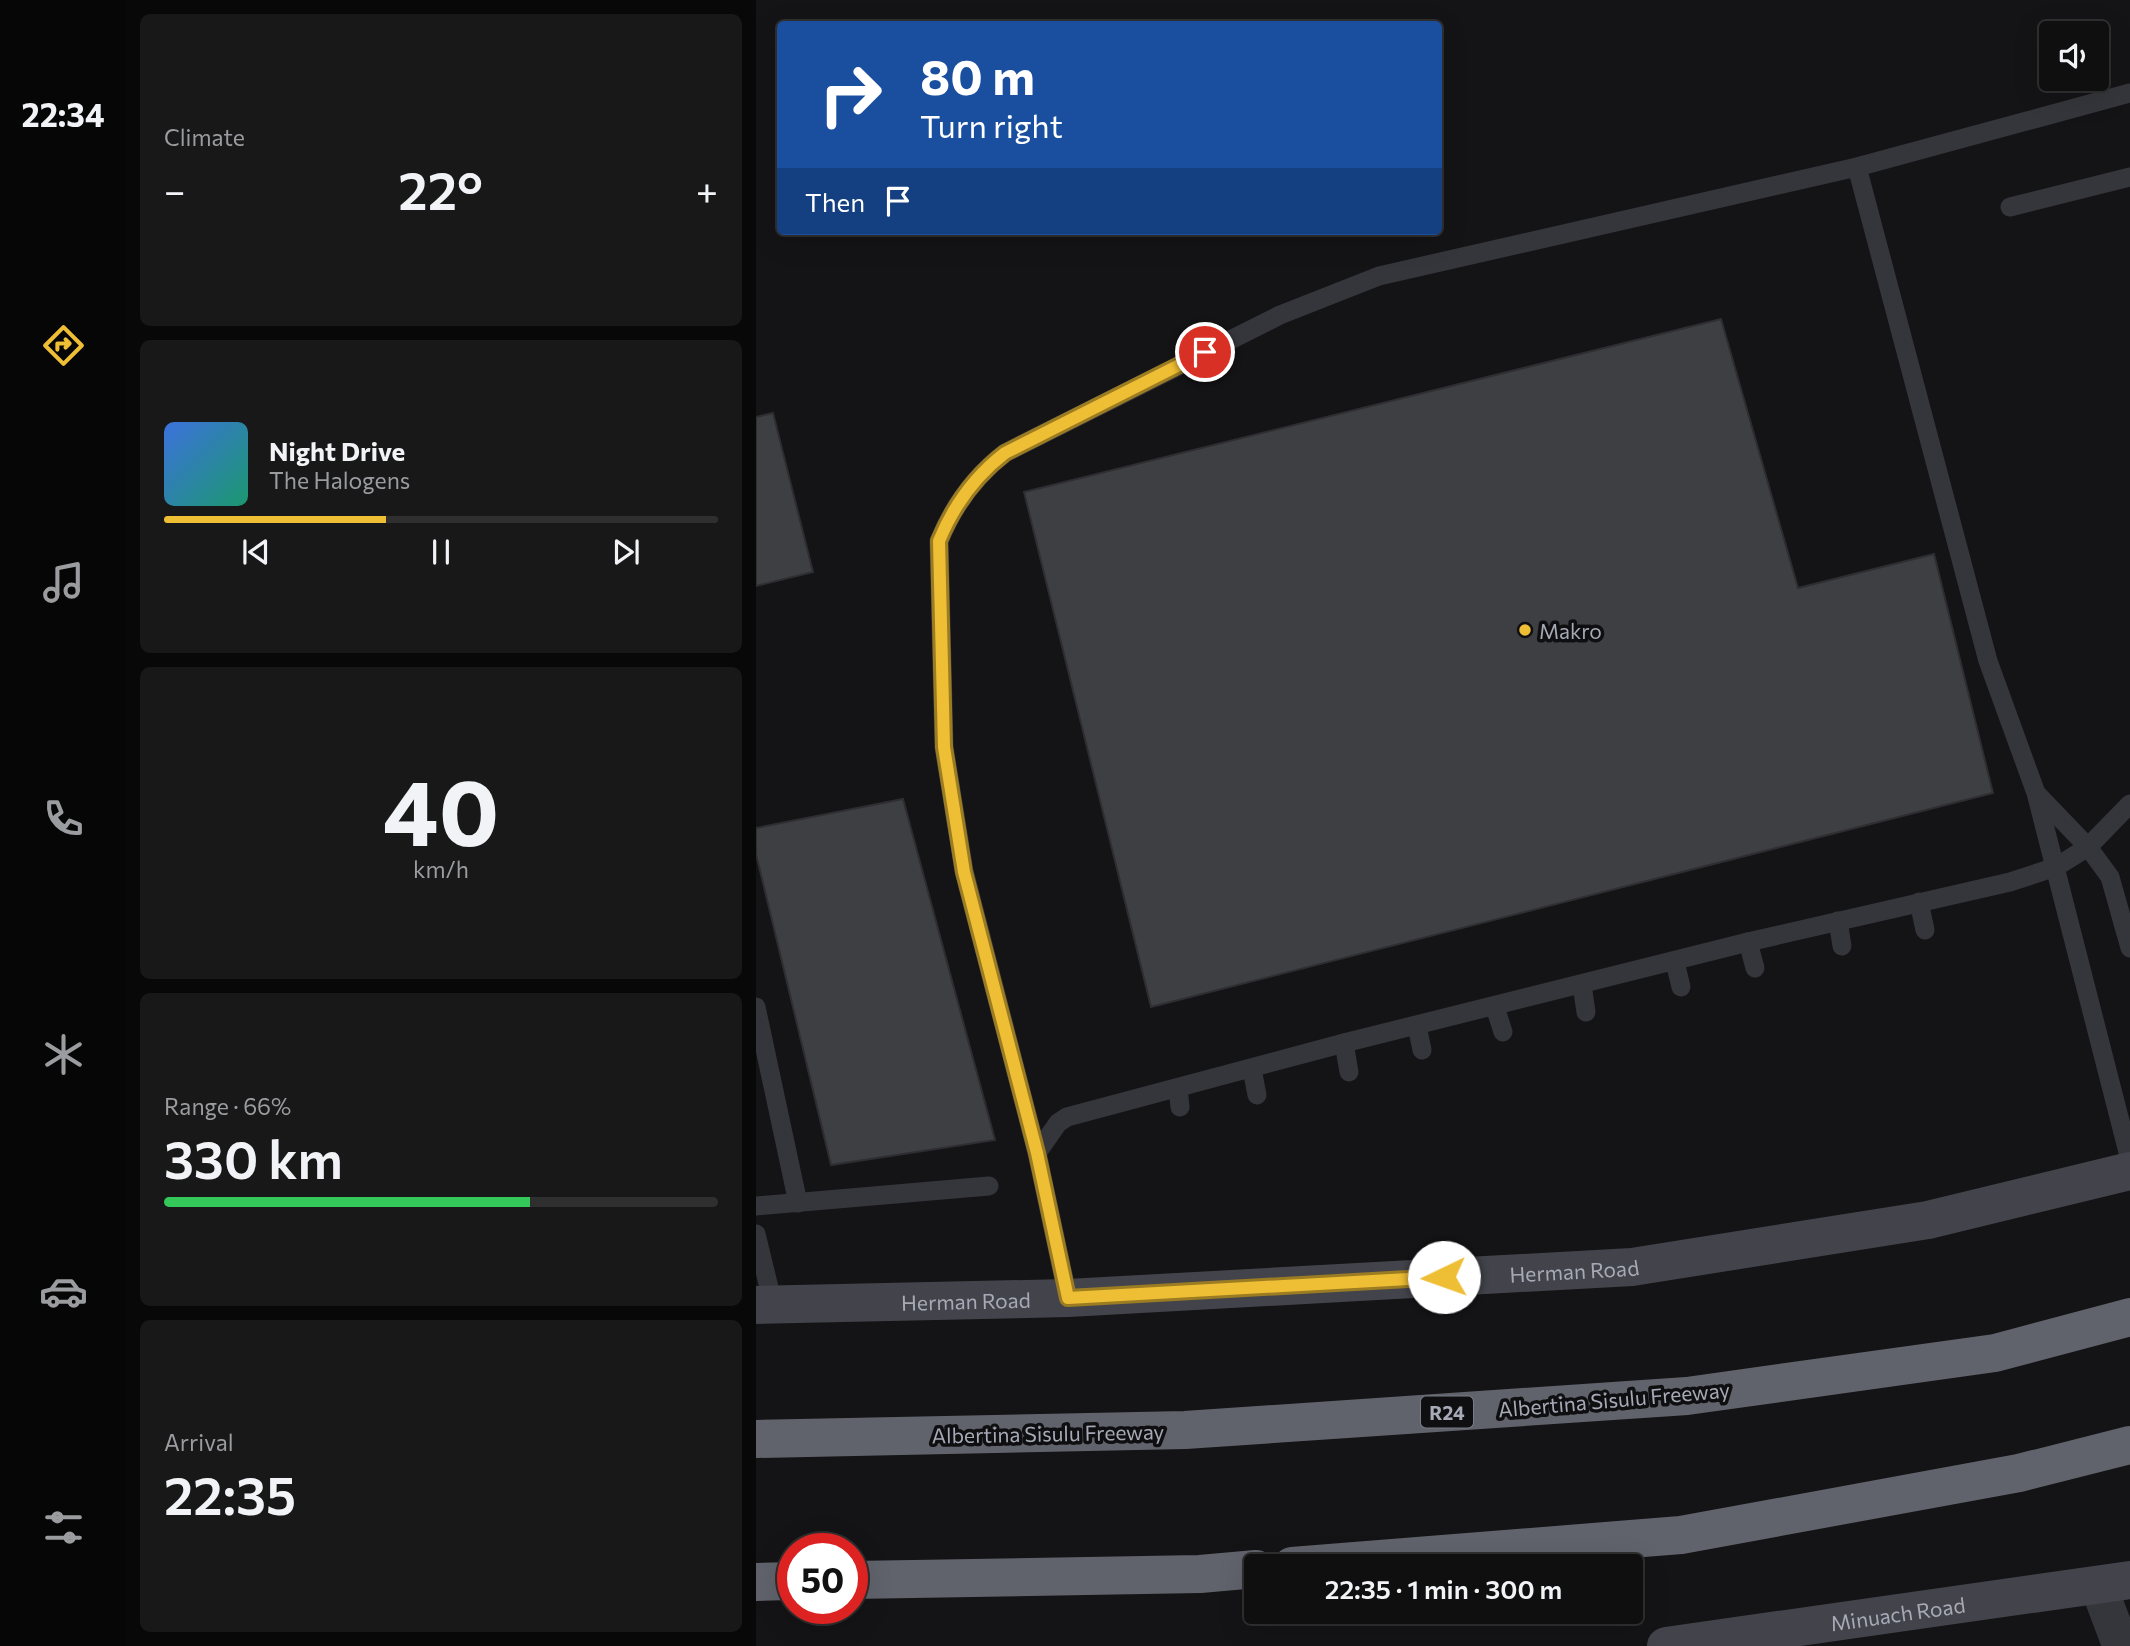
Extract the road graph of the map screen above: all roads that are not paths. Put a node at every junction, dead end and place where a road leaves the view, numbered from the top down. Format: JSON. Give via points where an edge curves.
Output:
{"nodes":[{"id":1,"x":2130,"y":93,"type":"edge"},
{"id":2,"x":1857,"y":167,"type":"junction"},
{"id":3,"x":2130,"y":177,"type":"edge"},
{"id":4,"x":2010,"y":207,"type":"dead end"},
{"id":5,"x":2036,"y":793,"type":"junction"},
{"id":6,"x":2130,"y":804,"type":"edge"},
{"id":7,"x":2088,"y":847,"type":"junction"},
{"id":8,"x":2056,"y":867,"type":"junction"},
{"id":9,"x":1919,"y":902,"type":"junction"},
{"id":10,"x":1838,"y":921,"type":"junction"},
{"id":11,"x":1925,"y":930,"type":"dead end"},
{"id":12,"x":1748,"y":942,"type":"junction"},
{"id":13,"x":1842,"y":946,"type":"dead end"},
{"id":14,"x":2130,"y":948,"type":"edge"},
{"id":15,"x":1675,"y":962,"type":"junction"},
{"id":16,"x":1755,"y":968,"type":"dead end"},
{"id":17,"x":1581,"y":985,"type":"junction"},
{"id":18,"x":1681,"y":987,"type":"dead end"},
{"id":19,"x":756,"y":1007,"type":"edge"},
{"id":20,"x":1495,"y":1007,"type":"junction"},
{"id":21,"x":1586,"y":1012,"type":"dead end"},
{"id":22,"x":1417,"y":1026,"type":"junction"},
{"id":23,"x":1503,"y":1032,"type":"dead end"},
{"id":24,"x":1345,"y":1043,"type":"junction"},
{"id":25,"x":1422,"y":1050,"type":"dead end"},
{"id":26,"x":1252,"y":1069,"type":"junction"},
{"id":27,"x":1349,"y":1072,"type":"dead end"},
{"id":28,"x":1257,"y":1095,"type":"dead end"},
{"id":29,"x":1037,"y":1153,"type":"junction"},
{"id":30,"x":2130,"y":1160,"type":"edge"},
{"id":31,"x":2130,"y":1171,"type":"edge"},
{"id":32,"x":989,"y":1186,"type":"dead end"},
{"id":33,"x":798,"y":1203,"type":"junction"},
{"id":34,"x":756,"y":1206,"type":"edge"},
{"id":35,"x":756,"y":1234,"type":"edge"},
{"id":36,"x":1068,"y":1298,"type":"junction"},
{"id":37,"x":764,"y":1304,"type":"edge"},
{"id":38,"x":2130,"y":1317,"type":"edge"},
{"id":39,"x":756,"y":1439,"type":"edge"},
{"id":40,"x":2130,"y":1445,"type":"edge"},
{"id":41,"x":1443,"y":1554,"type":"edge"},
{"id":42,"x":1244,"y":1570,"type":"edge"},
{"id":43,"x":868,"y":1580,"type":"edge"},
{"id":44,"x":777,"y":1581,"type":"edge"},
{"id":45,"x":756,"y":1582,"type":"edge"},
{"id":46,"x":2114,"y":1582,"type":"edge"},
{"id":47,"x":1666,"y":1646,"type":"edge"},
{"id":48,"x":2121,"y":1646,"type":"edge"}],
"edges":[{"from":1,"to":2,"type":"lane"},
{"from":2,"to":5,"type":"lane","via":[[1994,680]]},
{"from":2,"to":29,"type":"lane","via":[[1380,276],[1280,315],[1005,453],[984,469],[948,519],[939,541],[944,747],[964,872]]},
{"from":3,"to":4,"type":"lane"},
{"from":5,"to":7,"type":"lane"},
{"from":5,"to":8,"type":"lane"},
{"from":6,"to":7,"type":"lane"},
{"from":7,"to":8,"type":"lane"},
{"from":7,"to":14,"type":"lane","via":[[2110,877]]},
{"from":8,"to":9,"type":"lane"},
{"from":8,"to":30,"type":"lane"},
{"from":9,"to":10,"type":"lane"},
{"from":9,"to":11,"type":"lane"},
{"from":10,"to":12,"type":"lane"},
{"from":10,"to":13,"type":"lane"},
{"from":12,"to":15,"type":"lane"},
{"from":12,"to":16,"type":"lane"},
{"from":15,"to":17,"type":"lane"},
{"from":15,"to":18,"type":"lane"},
{"from":17,"to":20,"type":"lane"},
{"from":17,"to":21,"type":"lane"},
{"from":19,"to":33,"type":"lane"},
{"from":20,"to":22,"type":"lane"},
{"from":20,"to":23,"type":"lane"},
{"from":22,"to":24,"type":"lane"},
{"from":22,"to":25,"type":"lane"},
{"from":24,"to":26,"type":"lane"},
{"from":24,"to":27,"type":"lane"},
{"from":26,"to":28,"type":"lane"},
{"from":26,"to":29,"type":"lane","via":[[1179,1098],[1067,1117]]},
{"from":29,"to":36,"type":"lane"},
{"from":31,"to":36,"type":"main road","name":"Herman Road","via":[[1928,1220],[1632,1267]]},
{"from":32,"to":33,"type":"lane"},
{"from":33,"to":34,"type":"lane"},
{"from":35,"to":37,"type":"lane"},
{"from":36,"to":37,"type":"main road","name":"Herman Road"},
{"from":38,"to":39,"type":"highway","name":"Albertina Sisulu Freeway","number":"R24","via":[[1995,1353],[1687,1395],[1185,1430]]},
{"from":40,"to":41,"type":"highway","via":[[2019,1473],[1681,1535]]},
{"from":42,"to":43,"type":"highway"},
{"from":44,"to":45,"type":"highway"},
{"from":46,"to":47,"type":"main road","name":"Minuach Road"},
{"from":46,"to":48,"type":"street"}]}
